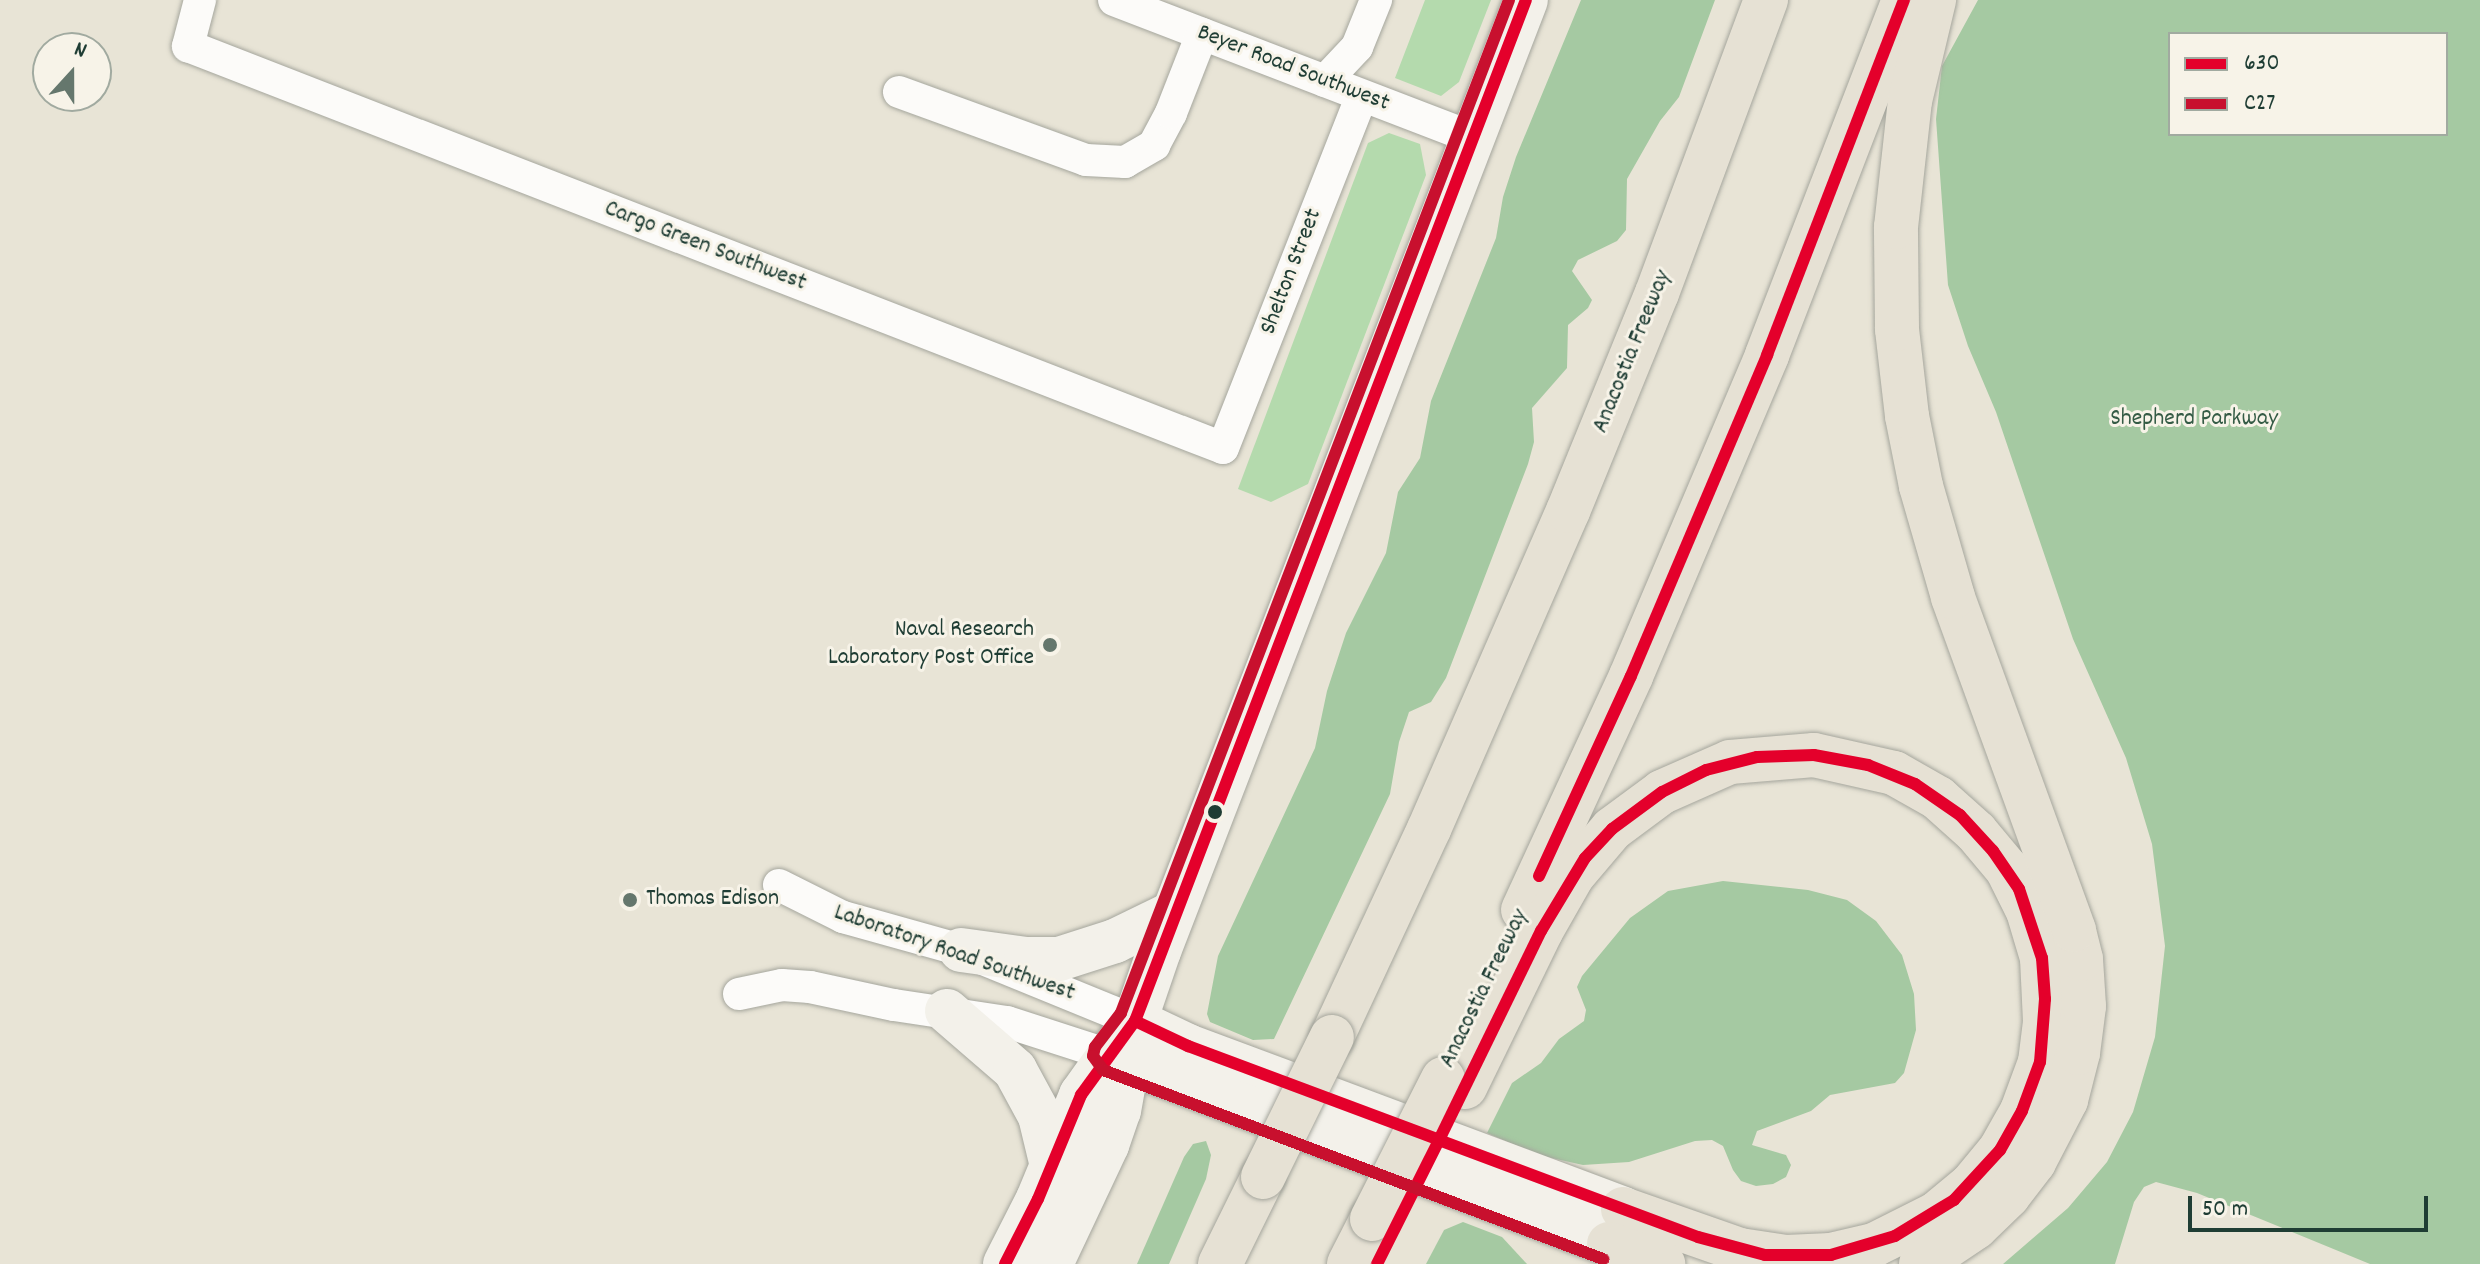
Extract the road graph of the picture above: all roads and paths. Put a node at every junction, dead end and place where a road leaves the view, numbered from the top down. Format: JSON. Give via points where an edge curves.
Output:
{"nodes":[{"id":1,"x":200,"y":0,"type":"edge"},
{"id":2,"x":1114,"y":0,"type":"edge"},
{"id":3,"x":1376,"y":0,"type":"edge"},
{"id":4,"x":1526,"y":0,"type":"edge"},
{"id":5,"x":1766,"y":0,"type":"edge"},
{"id":6,"x":1904,"y":0,"type":"edge"},
{"id":7,"x":1934,"y":0,"type":"edge"},
{"id":8,"x":1202,"y":34,"type":"junction"},
{"id":9,"x":1325,"y":81,"type":"junction"},
{"id":10,"x":899,"y":92,"type":"dead end"},
{"id":11,"x":1362,"y":96,"type":"junction"},
{"id":12,"x":1473,"y":138,"type":"junction"},
{"id":13,"x":1223,"y":448,"type":"joint"},
{"id":14,"x":779,"y":885,"type":"dead end"},
{"id":15,"x":1173,"y":913,"type":"junction"},
{"id":16,"x":961,"y":950,"type":"junction"},
{"id":17,"x":739,"y":994,"type":"dead end"},
{"id":18,"x":947,"y":1011,"type":"junction"},
{"id":19,"x":1124,"y":1046,"type":"junction"},
{"id":20,"x":1454,"y":1083,"type":"junction"},
{"id":21,"x":1052,"y":1166,"type":"junction"},
{"id":22,"x":1382,"y":1236,"type":"edge"},
{"id":23,"x":1610,"y":1239,"type":"edge"},
{"id":24,"x":1005,"y":1264,"type":"edge"},
{"id":25,"x":1051,"y":1264,"type":"edge"},
{"id":26,"x":1220,"y":1264,"type":"edge"},
{"id":27,"x":1349,"y":1264,"type":"edge"},
{"id":28,"x":1663,"y":1264,"type":"edge"},
{"id":29,"x":1921,"y":1264,"type":"edge"}],
"edges":[{"from":1,"to":13,"type":"street","name":"Cargo Green Southwest","via":[[188,46]]},
{"from":2,"to":8,"type":"street","name":"Beyer Road Southwest"},
{"from":3,"to":9,"type":"street","via":[[1357,47]]},
{"from":4,"to":12,"type":"street"},
{"from":5,"to":26,"type":"highway","name":"Anacostia Freeway","bridge":true,"via":[[1657,293],[1557,537],[1429,829]]},
{"from":6,"to":20,"type":"highway","name":"Anacostia Freeway","via":[[1767,355]]},
{"from":7,"to":29,"type":"highway","via":[[1910,101],[1897,217],[1897,329],[1907,416],[1953,597],[2074,930],[2084,1006],[2066,1100],[2034,1162],[1976,1227]]},
{"from":8,"to":9,"type":"street","name":"Beyer Road Southwest"},
{"from":8,"to":10,"type":"street","via":[[1154,145],[1125,162],[1086,160]]},
{"from":9,"to":11,"type":"street","name":"Beyer Road Southwest"},
{"from":11,"to":12,"type":"street","name":"Beyer Road Southwest"},
{"from":11,"to":13,"type":"street","name":"Shelton Street"},
{"from":12,"to":15,"type":"street"},
{"from":14,"to":16,"type":"street","name":"Laboratory Road Southwest","via":[[843,917]]},
{"from":15,"to":16,"type":"street","via":[[1115,941],[1059,959]]},
{"from":15,"to":19,"type":"street"},
{"from":16,"to":19,"type":"street","name":"Laboratory Road Southwest"},
{"from":17,"to":18,"type":"street","name":"Laboratory Road Southwest","via":[[796,985]]},
{"from":18,"to":19,"type":"street","name":"Laboratory Road Southwest"},
{"from":18,"to":21,"type":"street","via":[[1015,1070],[1040,1116]]},
{"from":19,"to":21,"type":"street","via":[[1081,1095]]},
{"from":19,"to":23,"type":"street","name":"Laboratory Road Southwest"},
{"from":19,"to":25,"type":"street","via":[[1119,1111]]},
{"from":20,"to":22,"type":"highway","name":"Anacostia Freeway","bridge":true},
{"from":20,"to":23,"type":"highway","via":[[1573,875],[1612,829],[1662,792],[1730,762],[1814,755],[1894,773],[1938,798],[1976,832],[2007,869],[2028,911],[2042,958],[2045,1022],[2040,1062],[2000,1150],[1954,1200],[1916,1226],[1874,1245],[1831,1255],[1786,1257]]},
{"from":21,"to":24,"type":"street"},
{"from":22,"to":27,"type":"highway","name":"Anacostia Freeway"},
{"from":23,"to":28,"type":"highway"}]}
